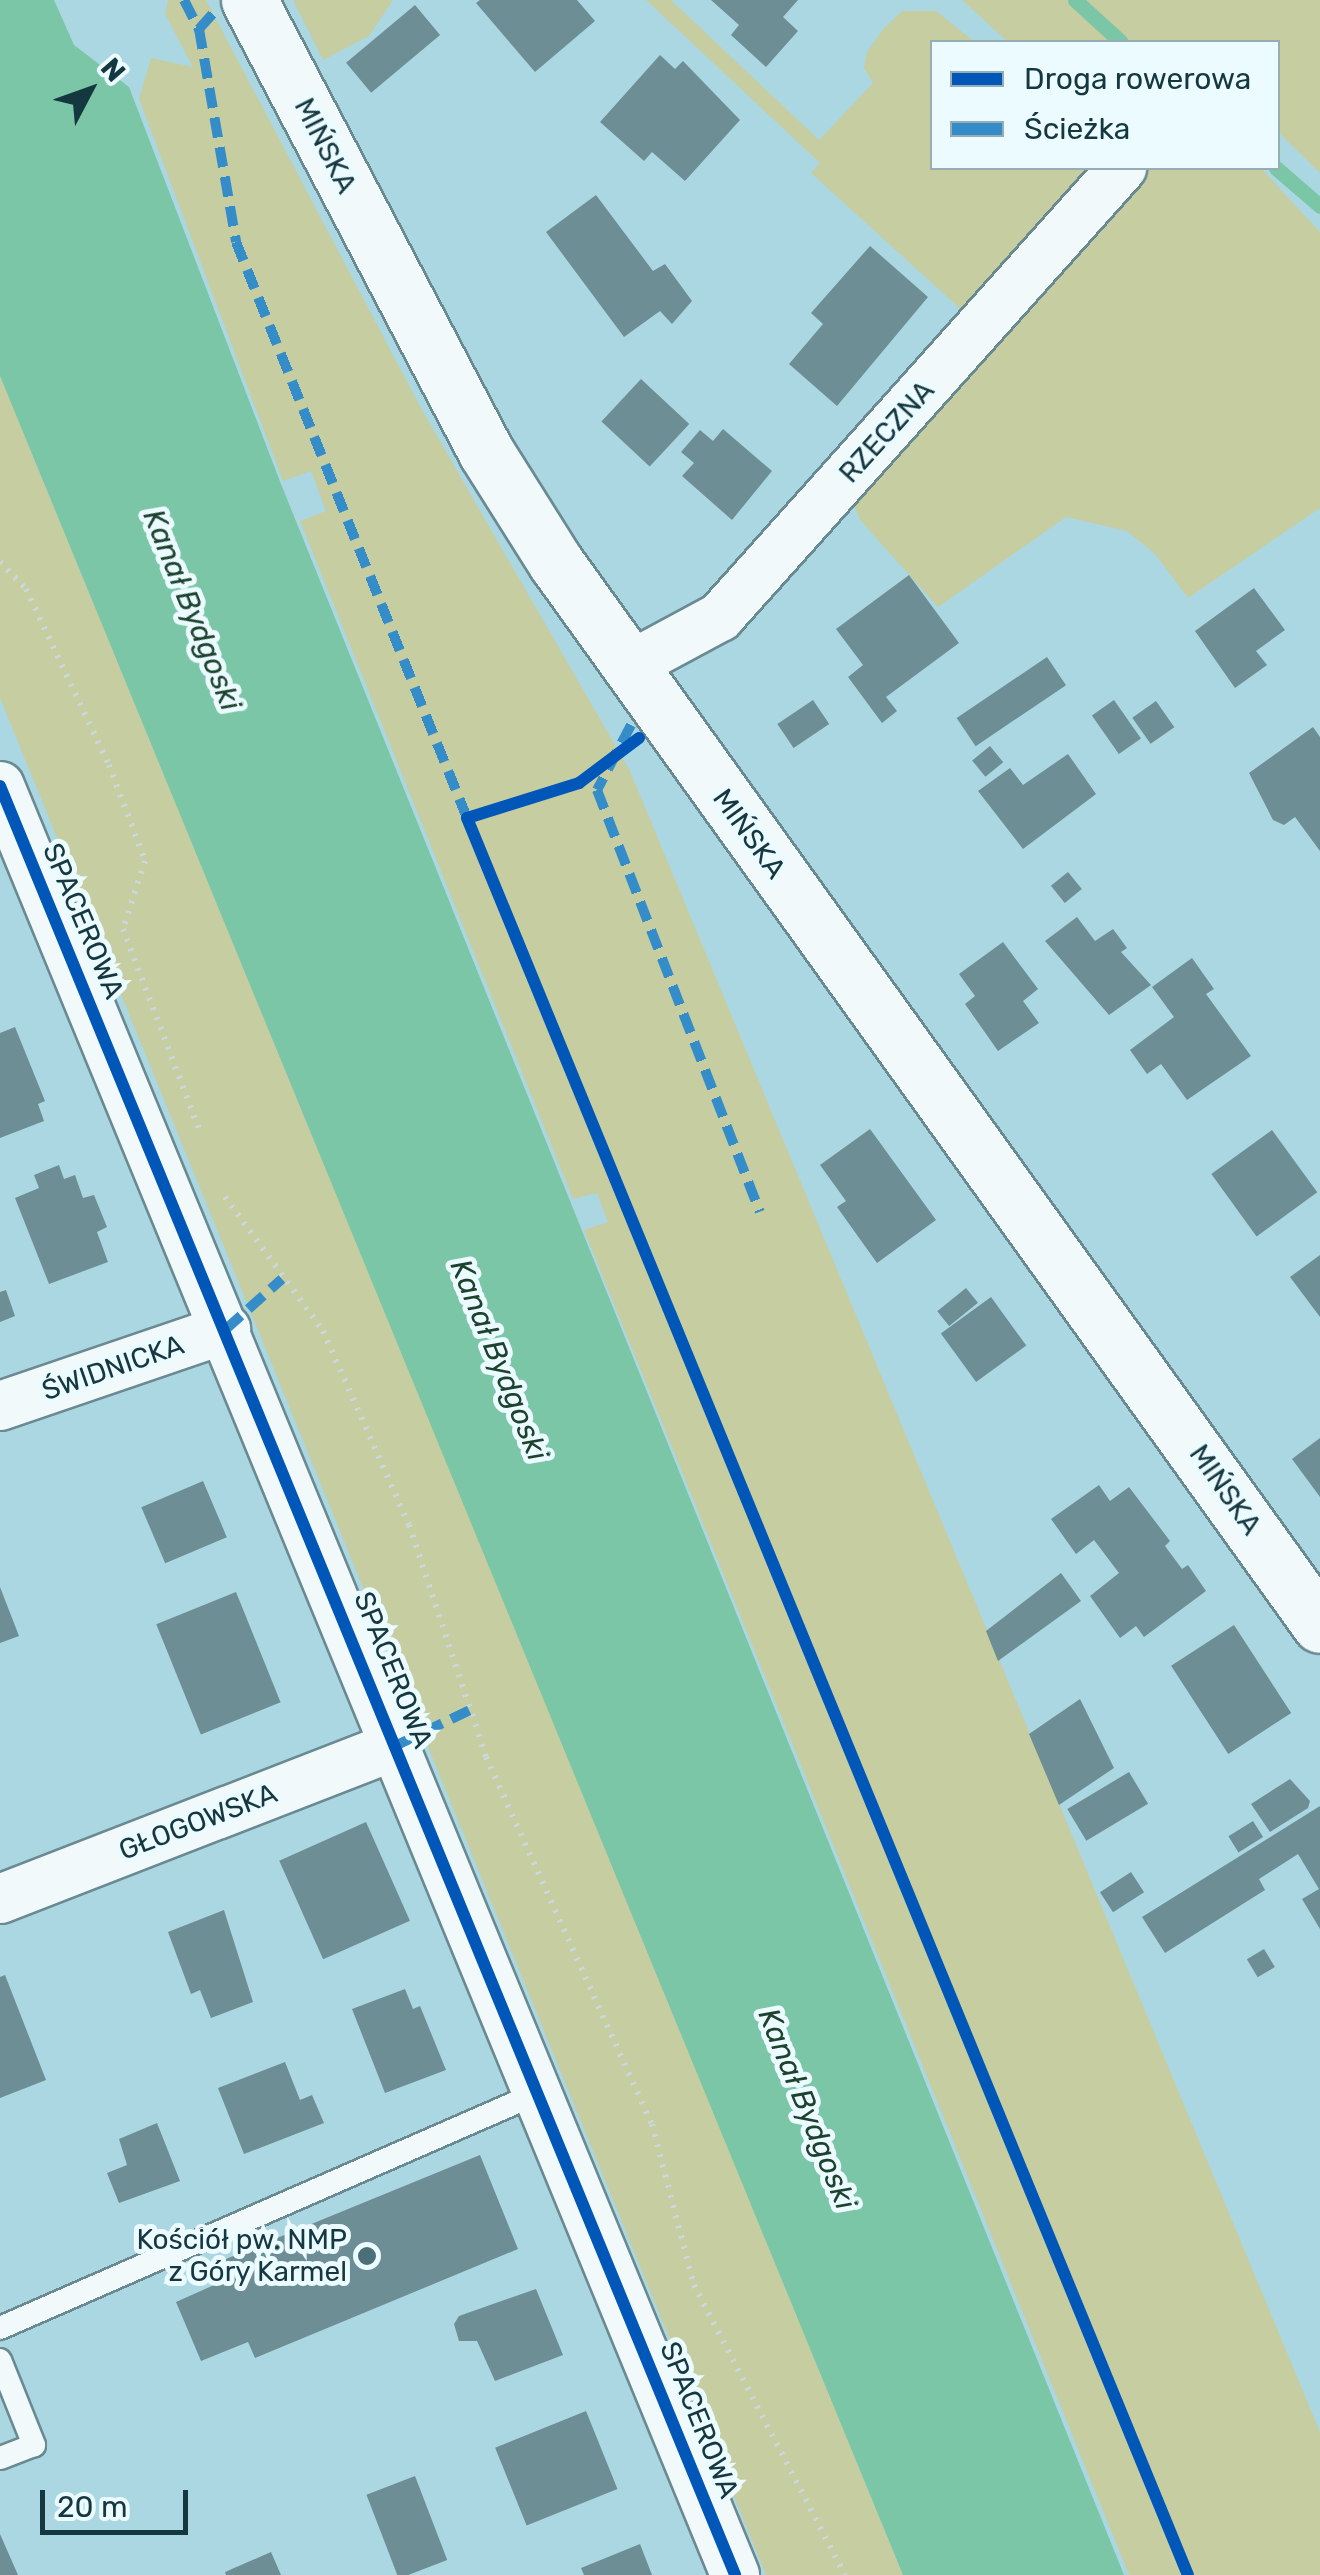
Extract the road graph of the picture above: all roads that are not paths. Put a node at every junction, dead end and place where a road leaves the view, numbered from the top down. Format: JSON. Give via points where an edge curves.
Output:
{"nodes":[{"id":1,"x":249,"y":0,"type":"edge"},
{"id":2,"x":1120,"y":170,"type":"edge"},
{"id":3,"x":627,"y":667,"type":"junction"},
{"id":4,"x":0,"y":786,"type":"edge"},
{"id":5,"x":226,"y":1330,"type":"junction"},
{"id":6,"x":0,"y":1406,"type":"edge"},
{"id":7,"x":1320,"y":1625,"type":"edge"},
{"id":8,"x":397,"y":1745,"type":"junction"},
{"id":9,"x":0,"y":1899,"type":"edge"},
{"id":10,"x":538,"y":2093,"type":"junction"},
{"id":11,"x":0,"y":2328,"type":"edge"},
{"id":12,"x":0,"y":2360,"type":"edge"},
{"id":13,"x":0,"y":2458,"type":"edge"},
{"id":14,"x":735,"y":2575,"type":"edge"}],
"edges":[{"from":1,"to":3,"type":"street","name":"MIŃSKA","via":[[486,452]]},
{"from":2,"to":3,"type":"street","name":"RZECZNA","via":[[720,617]]},
{"from":3,"to":7,"type":"street","name":"MIŃSKA"},
{"from":4,"to":5,"type":"street","name":"SPACEROWA"},
{"from":5,"to":6,"type":"street","name":"ŚWIDNICKA"},
{"from":5,"to":8,"type":"street","name":"SPACEROWA"},
{"from":8,"to":9,"type":"street","name":"GŁOGOWSKA"},
{"from":8,"to":10,"type":"street","name":"SPACEROWA"},
{"from":10,"to":11,"type":"lane"},
{"from":10,"to":14,"type":"street","name":"SPACEROWA"},
{"from":12,"to":13,"type":"lane","via":[[34,2445]]}]}
